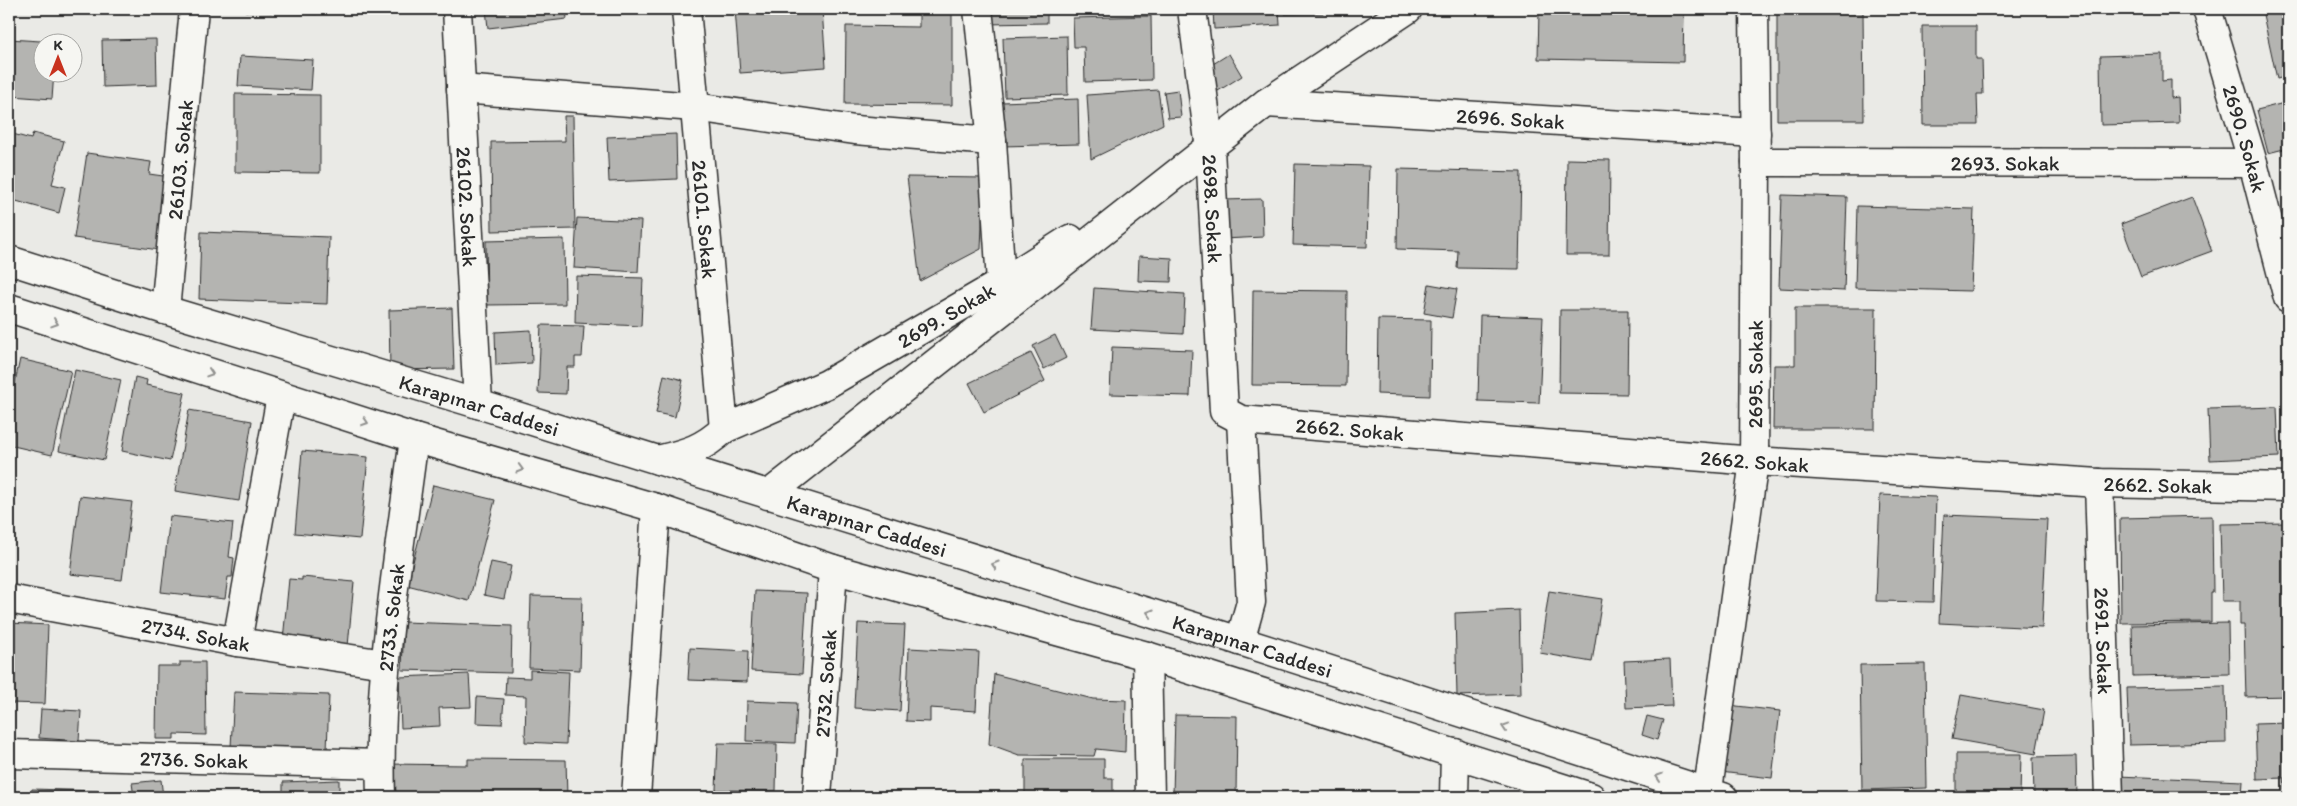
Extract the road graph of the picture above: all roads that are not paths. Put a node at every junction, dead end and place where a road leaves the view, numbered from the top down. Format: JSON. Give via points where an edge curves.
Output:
{"nodes":[{"id":1,"x":194,"y":9,"type":"edge"},
{"id":2,"x":457,"y":9,"type":"edge"},
{"id":3,"x":686,"y":9,"type":"edge"},
{"id":4,"x":978,"y":9,"type":"edge"},
{"id":5,"x":1192,"y":9,"type":"edge"},
{"id":6,"x":1408,"y":9,"type":"edge"},
{"id":7,"x":1754,"y":9,"type":"edge"},
{"id":8,"x":2207,"y":9,"type":"edge"},
{"id":9,"x":461,"y":89,"type":"junction"},
{"id":10,"x":1266,"y":103,"type":"junction"},
{"id":11,"x":695,"y":108,"type":"junction"},
{"id":12,"x":1756,"y":133,"type":"junction"},
{"id":13,"x":992,"y":141,"type":"junction"},
{"id":14,"x":1210,"y":149,"type":"junction"},
{"id":15,"x":1756,"y":162,"type":"junction"},
{"id":16,"x":2253,"y":163,"type":"junction"},
{"id":17,"x":9,"y":260,"type":"edge"},
{"id":18,"x":1001,"y":283,"type":"junction"},
{"id":19,"x":2288,"y":298,"type":"edge"},
{"id":20,"x":9,"y":308,"type":"edge"},
{"id":21,"x":164,"y":310,"type":"junction"},
{"id":22,"x":281,"y":396,"type":"junction"},
{"id":23,"x":478,"y":404,"type":"junction"},
{"id":24,"x":1233,"y":416,"type":"junction"},
{"id":25,"x":724,"y":429,"type":"junction"},
{"id":26,"x":414,"y":438,"type":"junction"},
{"id":27,"x":658,"y":460,"type":"junction"},
{"id":28,"x":1754,"y":461,"type":"junction"},
{"id":29,"x":2099,"y":483,"type":"junction"},
{"id":30,"x":2288,"y":487,"type":"edge"},
{"id":31,"x":768,"y":495,"type":"junction"},
{"id":32,"x":656,"y":508,"type":"junction"},
{"id":33,"x":833,"y":569,"type":"junction"},
{"id":34,"x":9,"y":599,"type":"edge"},
{"id":35,"x":1240,"y":641,"type":"junction"},
{"id":36,"x":237,"y":642,"type":"junction"},
{"id":37,"x":1147,"y":656,"type":"junction"},
{"id":38,"x":385,"y":664,"type":"junction"},
{"id":39,"x":1455,"y":753,"type":"junction"},
{"id":40,"x":9,"y":754,"type":"edge"},
{"id":41,"x":380,"y":764,"type":"junction"},
{"id":42,"x":1712,"y":796,"type":"edge"},
{"id":43,"x":380,"y":797,"type":"edge"},
{"id":44,"x":636,"y":797,"type":"edge"},
{"id":45,"x":817,"y":797,"type":"edge"},
{"id":46,"x":1150,"y":797,"type":"edge"},
{"id":47,"x":1454,"y":797,"type":"edge"},
{"id":48,"x":1591,"y":797,"type":"edge"},
{"id":49,"x":2108,"y":797,"type":"edge"}],
"edges":[{"from":1,"to":21,"type":"street","name":"26103. Sokak"},
{"from":2,"to":9,"type":"street","name":"26102. Sokak"},
{"from":3,"to":11,"type":"street","name":"26101. Sokak"},
{"from":4,"to":13,"type":"street","name":"2699. Sokak"},
{"from":5,"to":14,"type":"street","name":"2698. Sokak"},
{"from":6,"to":10,"type":"street"},
{"from":7,"to":12,"type":"street","name":"2695. Sokak"},
{"from":8,"to":16,"type":"street","name":"2690. Sokak"},
{"from":9,"to":11,"type":"street"},
{"from":9,"to":23,"type":"street","name":"26102. Sokak"},
{"from":10,"to":12,"type":"street","name":"2696. Sokak"},
{"from":10,"to":14,"type":"street"},
{"from":11,"to":13,"type":"street","via":[[855,130]]},
{"from":11,"to":25,"type":"street","name":"26101. Sokak"},
{"from":12,"to":15,"type":"street","name":"2695. Sokak"},
{"from":13,"to":18,"type":"street","name":"2699. Sokak"},
{"from":14,"to":18,"type":"street"},
{"from":14,"to":24,"type":"street","name":"2698. Sokak"},
{"from":14,"to":31,"type":"street"},
{"from":15,"to":16,"type":"street","name":"2693. Sokak"},
{"from":15,"to":28,"type":"street","name":"2695. Sokak"},
{"from":16,"to":19,"type":"street","name":"2690. Sokak"},
{"from":17,"to":21,"type":"street","name":"Karapınar Caddesi"},
{"from":18,"to":25,"type":"street","name":"2699. Sokak","via":[[827,384]]},
{"from":20,"to":22,"type":"street","name":"Karapınar Caddesi","one_way":true},
{"from":21,"to":23,"type":"street","name":"Karapınar Caddesi"},
{"from":22,"to":26,"type":"street","name":"Karapınar Caddesi","one_way":true},
{"from":22,"to":36,"type":"street"},
{"from":23,"to":27,"type":"street","name":"Karapınar Caddesi"},
{"from":24,"to":28,"type":"street","name":"2662. Sokak"},
{"from":24,"to":35,"type":"street","name":"2698. Sokak","via":[[1251,602]]},
{"from":25,"to":27,"type":"street","name":"2699. Sokak","via":[[691,452]]},
{"from":26,"to":32,"type":"street","name":"Karapınar Caddesi","one_way":true},
{"from":26,"to":38,"type":"street","name":"2733. Sokak"},
{"from":27,"to":31,"type":"street","name":"Karapınar Caddesi"},
{"from":28,"to":29,"type":"street","name":"2662. Sokak"},
{"from":28,"to":42,"type":"street","name":"2695. Sokak"},
{"from":29,"to":30,"type":"street","name":"2662. Sokak"},
{"from":29,"to":49,"type":"street","name":"2691. Sokak"},
{"from":35,"to":31,"type":"street","name":"Karapınar Caddesi","one_way":true},
{"from":32,"to":33,"type":"street","name":"Karapınar Caddesi"},
{"from":32,"to":44,"type":"street"},
{"from":33,"to":37,"type":"street","name":"Karapınar Caddesi"},
{"from":33,"to":45,"type":"street","name":"2732. Sokak"},
{"from":34,"to":36,"type":"street","name":"2734. Sokak"},
{"from":42,"to":35,"type":"street","name":"Karapınar Caddesi","one_way":true},
{"from":36,"to":38,"type":"street","name":"2734. Sokak"},
{"from":37,"to":39,"type":"street","name":"Karapınar Caddesi"},
{"from":37,"to":46,"type":"street"},
{"from":38,"to":41,"type":"street","name":"2733. Sokak"},
{"from":39,"to":47,"type":"street"},
{"from":39,"to":48,"type":"street","name":"Karapınar Caddesi"},
{"from":40,"to":41,"type":"street","name":"2736. Sokak"},
{"from":41,"to":43,"type":"street","name":"2733. Sokak"}]}
